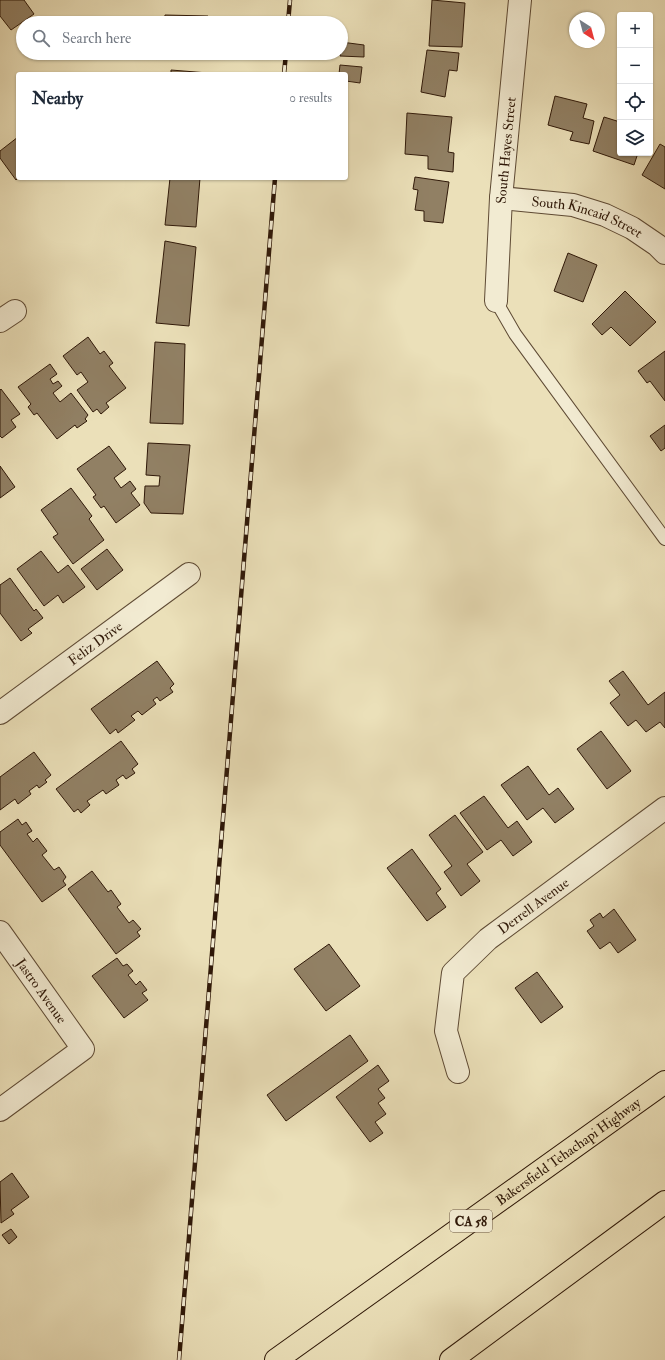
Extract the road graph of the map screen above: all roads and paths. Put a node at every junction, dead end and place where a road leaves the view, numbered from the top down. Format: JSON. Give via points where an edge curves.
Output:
{"nodes":[{"id":1,"x":520,"y":0,"type":"edge"},
{"id":2,"x":501,"y":198,"type":"junction"},
{"id":3,"x":665,"y":253,"type":"edge"},
{"id":4,"x":496,"y":301,"type":"joint"},
{"id":5,"x":665,"y":539,"type":"edge"},
{"id":6,"x":190,"y":574,"type":"dead end"},
{"id":7,"x":0,"y":713,"type":"edge"},
{"id":8,"x":665,"y":808,"type":"edge"},
{"id":9,"x":0,"y":932,"type":"edge"},
{"id":10,"x":458,"y":1072,"type":"dead end"},
{"id":11,"x":665,"y":1082,"type":"edge"},
{"id":12,"x":0,"y":1110,"type":"edge"},
{"id":13,"x":665,"y":1202,"type":"edge"},
{"id":14,"x":276,"y":1360,"type":"edge"},
{"id":15,"x":451,"y":1360,"type":"edge"}],
"edges":[{"from":1,"to":2,"type":"street","name":"South Hayes Street"},
{"from":2,"to":3,"type":"street","name":"South Kincaid Street","via":[[573,205],[605,215],[632,228]]},
{"from":2,"to":4,"type":"street","name":"South Hayes Street"},
{"from":4,"to":5,"type":"lane","via":[[515,334]]},
{"from":6,"to":7,"type":"street","name":"Feliz Drive"},
{"from":8,"to":10,"type":"street","name":"Derrell Avenue","via":[[488,939],[452,973],[446,1031]]},
{"from":9,"to":12,"type":"street","name":"Jastro Avenue","via":[[83,1049]]},
{"from":11,"to":14,"type":"highway","name":"Bakersfield Tehachapi Highway","number":"CA 58"},
{"from":13,"to":15,"type":"highway"}]}
